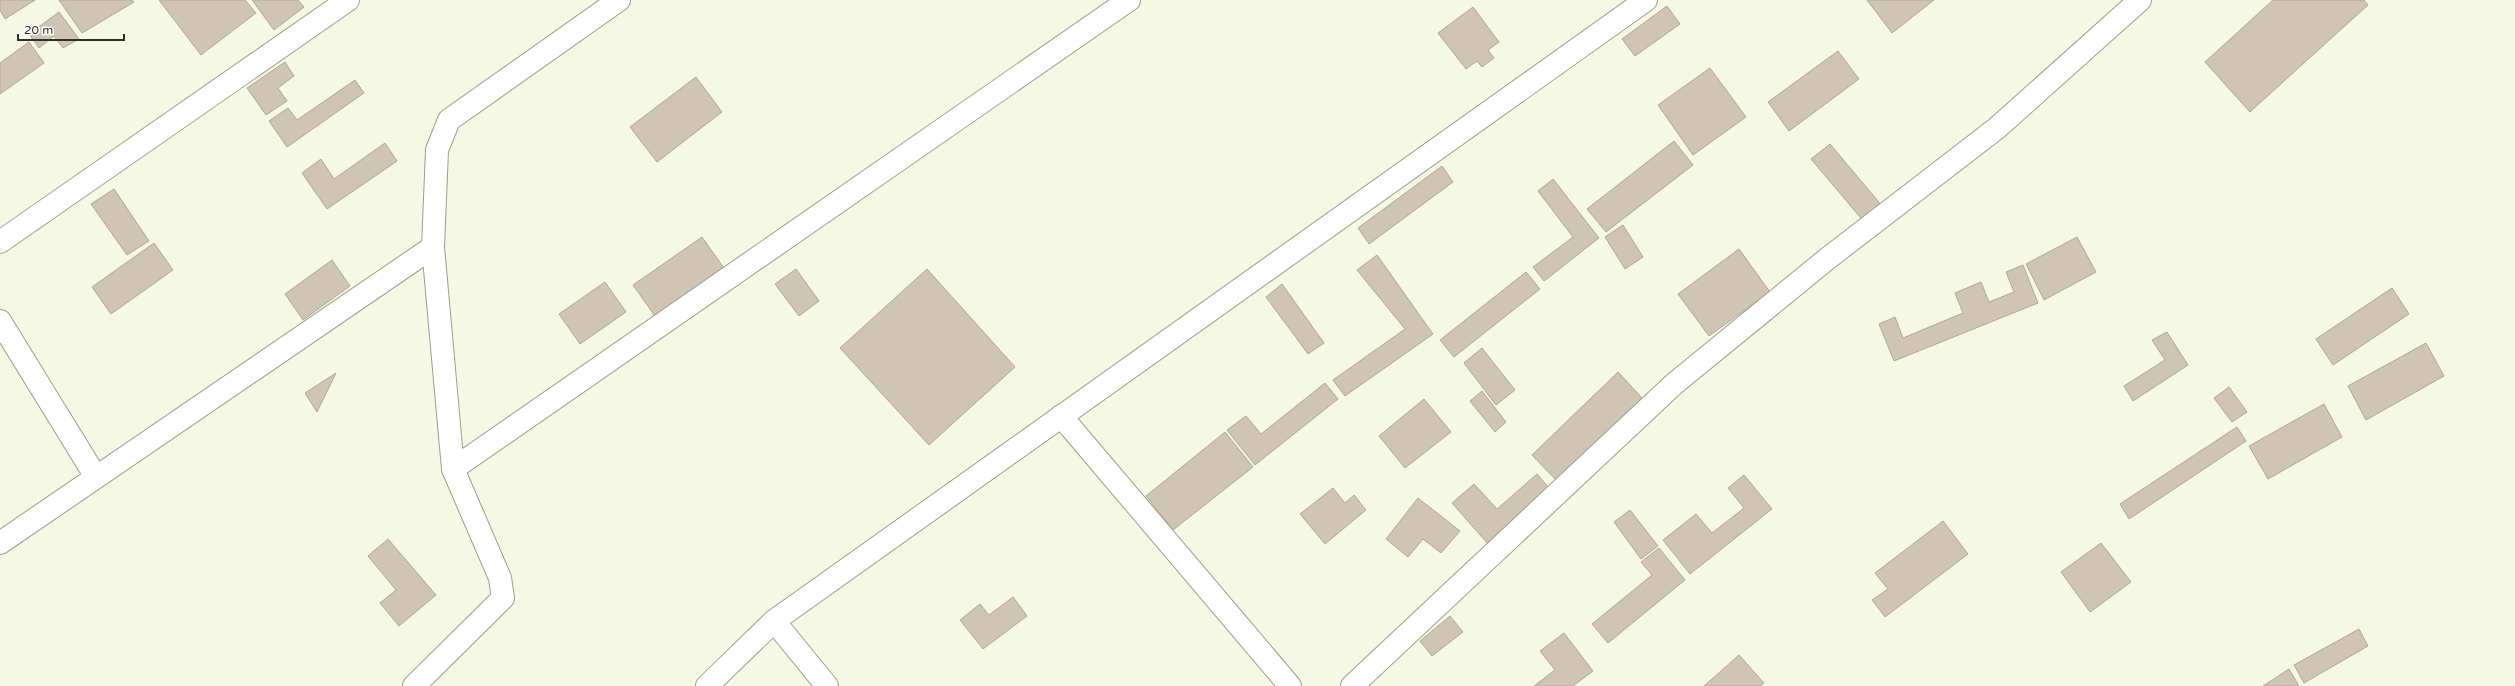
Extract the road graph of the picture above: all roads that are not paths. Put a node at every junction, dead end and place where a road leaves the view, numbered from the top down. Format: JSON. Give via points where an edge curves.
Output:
{"nodes":[{"id":1,"x":348,"y":0,"type":"edge"},
{"id":2,"x":619,"y":0,"type":"edge"},
{"id":3,"x":1129,"y":0,"type":"edge"},
{"id":4,"x":1646,"y":0,"type":"edge"},
{"id":5,"x":2140,"y":0,"type":"edge"},
{"id":6,"x":0,"y":242,"type":"edge"},
{"id":7,"x":433,"y":247,"type":"junction"},
{"id":8,"x":0,"y":322,"type":"edge"},
{"id":9,"x":1061,"y":416,"type":"junction"},
{"id":10,"x":453,"y":469,"type":"junction"},
{"id":11,"x":96,"y":477,"type":"junction"},
{"id":12,"x":0,"y":543,"type":"edge"},
{"id":13,"x":774,"y":621,"type":"junction"},
{"id":14,"x":414,"y":686,"type":"edge"},
{"id":15,"x":707,"y":686,"type":"edge"},
{"id":16,"x":828,"y":686,"type":"edge"},
{"id":17,"x":1290,"y":686,"type":"edge"},
{"id":18,"x":1352,"y":686,"type":"edge"}],
"edges":[{"from":1,"to":6,"type":"street"},
{"from":2,"to":7,"type":"street","via":[[448,120],[437,150]]},
{"from":3,"to":10,"type":"street"},
{"from":4,"to":9,"type":"street"},
{"from":5,"to":18,"type":"street","via":[[1996,128],[1828,259],[1674,384]]},
{"from":7,"to":10,"type":"street"},
{"from":7,"to":11,"type":"street"},
{"from":8,"to":11,"type":"street"},
{"from":9,"to":13,"type":"street"},
{"from":9,"to":17,"type":"street"},
{"from":10,"to":14,"type":"street","via":[[500,578],[503,598]]},
{"from":11,"to":12,"type":"street"},
{"from":13,"to":15,"type":"street"},
{"from":13,"to":16,"type":"street"}]}
